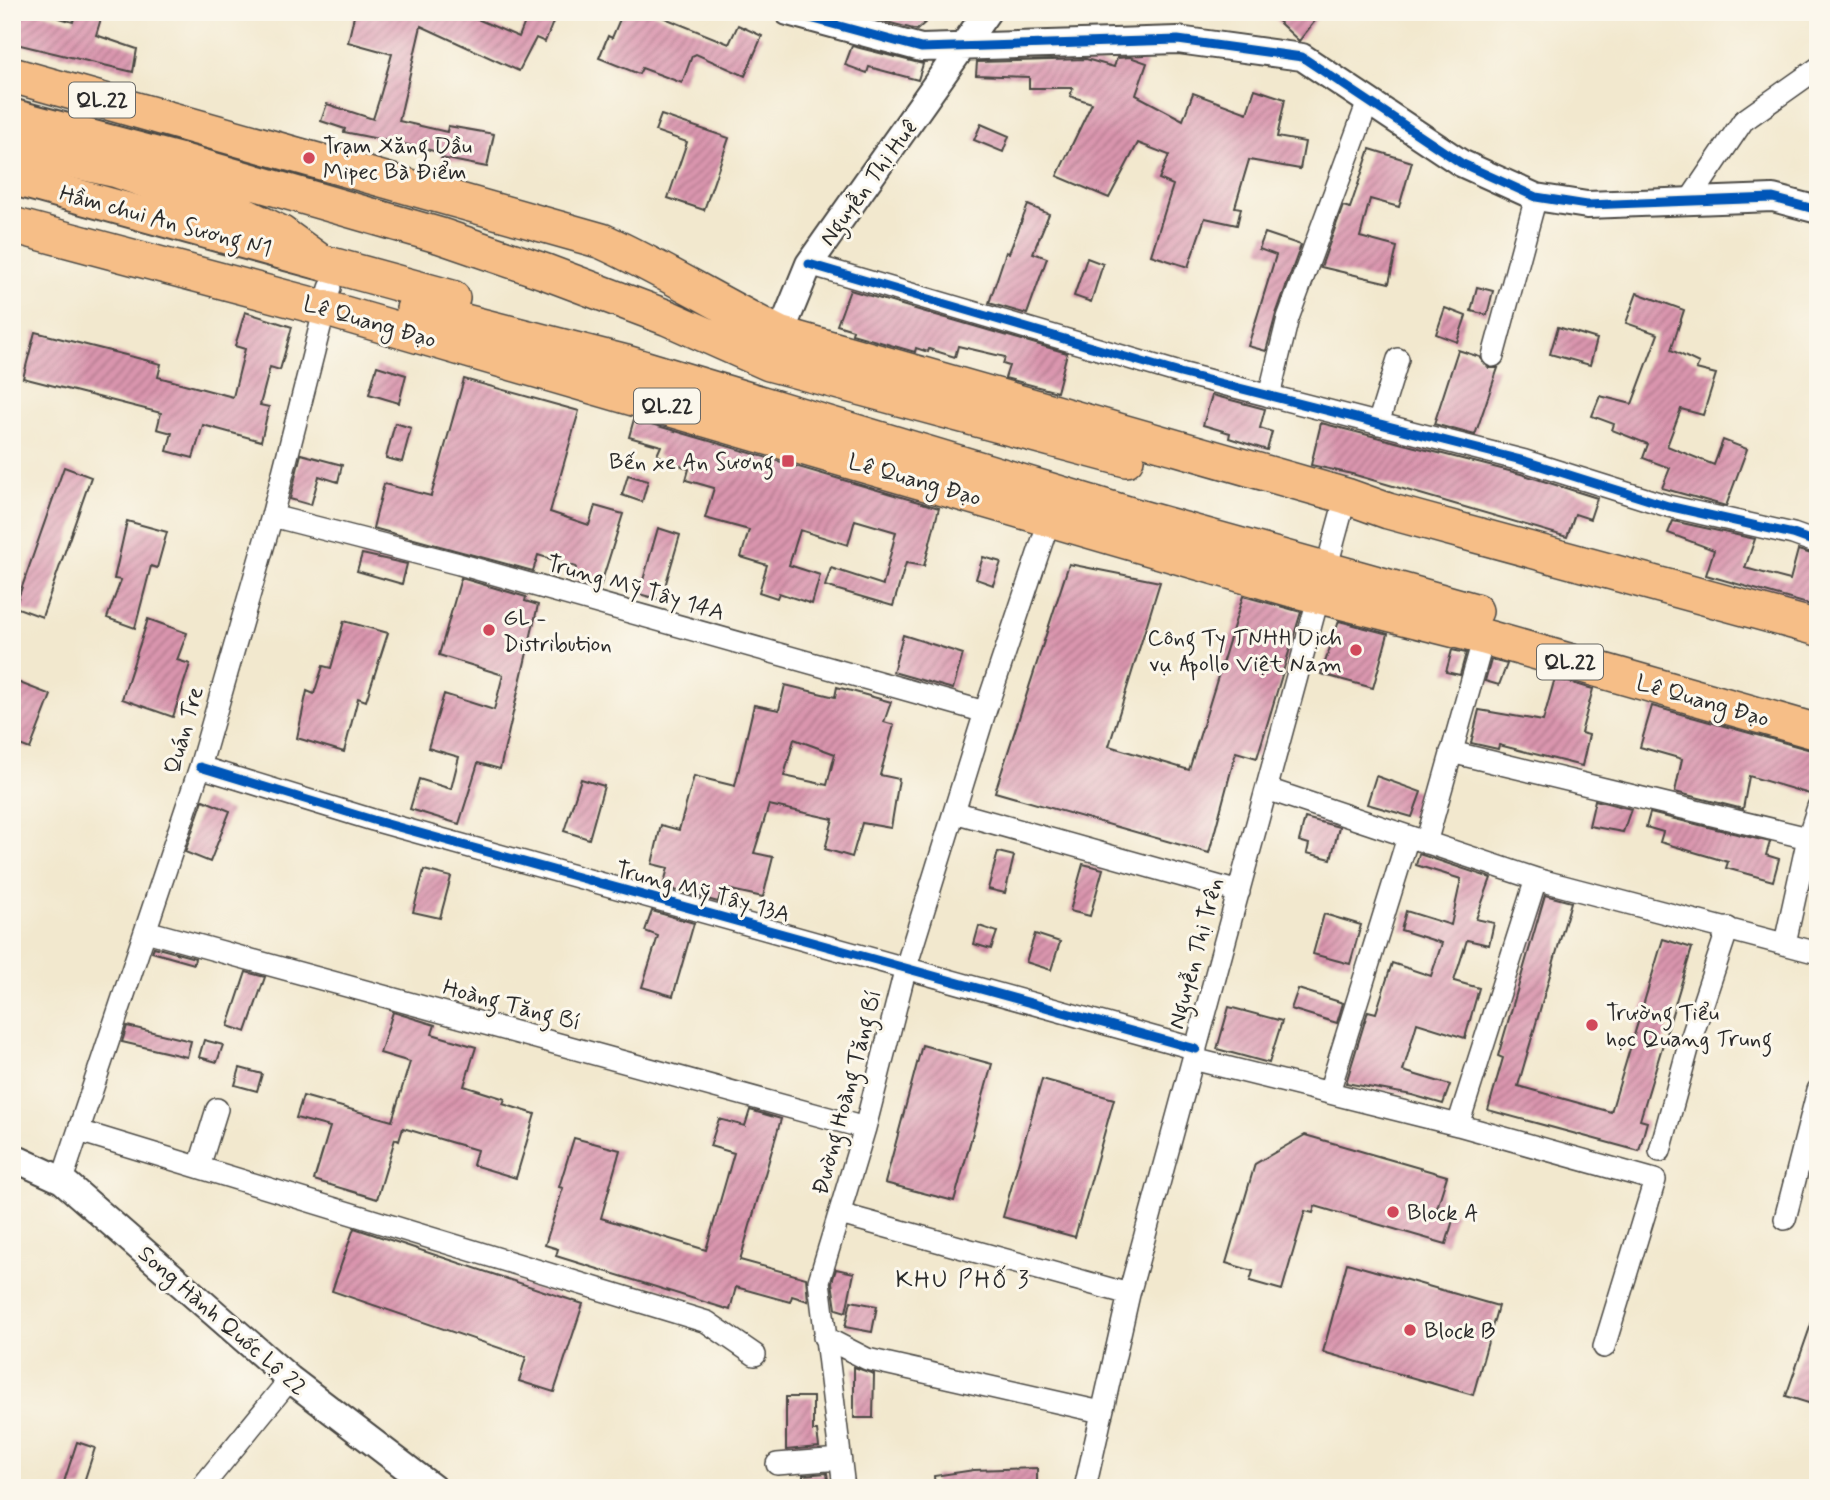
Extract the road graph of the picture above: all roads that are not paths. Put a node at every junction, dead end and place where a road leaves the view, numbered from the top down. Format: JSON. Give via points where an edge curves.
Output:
{"nodes":[{"id":1,"x":788,"y":12,"type":"edge"},
{"id":2,"x":988,"y":12,"type":"edge"},
{"id":3,"x":965,"y":49,"type":"junction"},
{"id":4,"x":1818,"y":68,"type":"edge"},
{"id":5,"x":12,"y":75,"type":"edge"},
{"id":6,"x":1368,"y":99,"type":"junction"},
{"id":7,"x":12,"y":116,"type":"edge"},
{"id":8,"x":12,"y":147,"type":"edge"},
{"id":9,"x":184,"y":162,"type":"junction"},
{"id":10,"x":117,"y":170,"type":"junction"},
{"id":11,"x":12,"y":178,"type":"edge"},
{"id":12,"x":1536,"y":197,"type":"junction"},
{"id":13,"x":1689,"y":201,"type":"junction"},
{"id":14,"x":12,"y":209,"type":"edge"},
{"id":15,"x":1818,"y":210,"type":"edge"},
{"id":16,"x":502,"y":213,"type":"junction"},
{"id":17,"x":12,"y":225,"type":"edge"},
{"id":18,"x":809,"y":264,"type":"junction"},
{"id":19,"x":576,"y":283,"type":"junction"},
{"id":20,"x":325,"y":286,"type":"junction"},
{"id":21,"x":774,"y":349,"type":"junction"},
{"id":22,"x":1493,"y":356,"type":"dead end"},
{"id":23,"x":1398,"y":359,"type":"dead end"},
{"id":24,"x":1269,"y":396,"type":"junction"},
{"id":25,"x":1378,"y":424,"type":"junction"},
{"id":26,"x":1343,"y":507,"type":"junction"},
{"id":27,"x":272,"y":516,"type":"junction"},
{"id":28,"x":1050,"y":518,"type":"junction"},
{"id":29,"x":1139,"y":530,"type":"junction"},
{"id":30,"x":1818,"y":543,"type":"edge"},
{"id":31,"x":1323,"y":582,"type":"junction"},
{"id":32,"x":1818,"y":628,"type":"edge"},
{"id":33,"x":1484,"y":637,"type":"junction"},
{"id":34,"x":1818,"y":652,"type":"edge"},
{"id":35,"x":1818,"y":710,"type":"edge"},
{"id":36,"x":985,"y":712,"type":"junction"},
{"id":37,"x":1818,"y":733,"type":"edge"},
{"id":38,"x":1451,"y":752,"type":"junction"},
{"id":39,"x":200,"y":767,"type":"junction"},
{"id":40,"x":1267,"y":789,"type":"junction"},
{"id":41,"x":1818,"y":807,"type":"edge"},
{"id":42,"x":954,"y":812,"type":"junction"},
{"id":43,"x":1808,"y":838,"type":"junction"},
{"id":44,"x":1417,"y":840,"type":"junction"},
{"id":45,"x":1535,"y":879,"type":"junction"},
{"id":46,"x":1239,"y":892,"type":"junction"},
{"id":47,"x":1728,"y":928,"type":"junction"},
{"id":48,"x":146,"y":931,"type":"junction"},
{"id":49,"x":1785,"y":943,"type":"junction"},
{"id":50,"x":1818,"y":953,"type":"edge"},
{"id":51,"x":906,"y":967,"type":"junction"},
{"id":52,"x":1195,"y":1054,"type":"junction"},
{"id":53,"x":1818,"y":1090,"type":"edge"},
{"id":54,"x":1329,"y":1092,"type":"junction"},
{"id":55,"x":217,"y":1109,"type":"dead end"},
{"id":56,"x":1458,"y":1125,"type":"junction"},
{"id":57,"x":865,"y":1128,"type":"junction"},
{"id":58,"x":79,"y":1131,"type":"junction"},
{"id":59,"x":1660,"y":1151,"type":"dead end"},
{"id":60,"x":12,"y":1157,"type":"edge"},
{"id":61,"x":199,"y":1167,"type":"junction"},
{"id":62,"x":62,"y":1180,"type":"junction"},
{"id":63,"x":841,"y":1214,"type":"junction"},
{"id":64,"x":1785,"y":1219,"type":"dead end"},
{"id":65,"x":1129,"y":1294,"type":"junction"},
{"id":66,"x":824,"y":1337,"type":"junction"},
{"id":67,"x":1604,"y":1348,"type":"dead end"},
{"id":68,"x":755,"y":1355,"type":"dead end"},
{"id":69,"x":290,"y":1379,"type":"junction"},
{"id":70,"x":1101,"y":1412,"type":"junction"},
{"id":71,"x":840,"y":1459,"type":"junction"},
{"id":72,"x":777,"y":1464,"type":"dead end"},
{"id":73,"x":201,"y":1488,"type":"edge"},
{"id":74,"x":433,"y":1488,"type":"edge"},
{"id":75,"x":844,"y":1488,"type":"edge"},
{"id":76,"x":1085,"y":1488,"type":"edge"}],
"edges":[{"from":1,"to":3,"type":"street","via":[[920,48]]},
{"from":2,"to":3,"type":"street","name":"Nguyễn Thị Huê"},
{"from":3,"to":6,"type":"street","via":[[1178,40],[1302,57]]},
{"from":3,"to":18,"type":"street","name":"Nguyễn Thị Huê"},
{"from":4,"to":13,"type":"street","via":[[1744,121]]},
{"from":5,"to":16,"type":"highway","name":"Lê Quang Đạo","number":"QL.22"},
{"from":6,"to":12,"type":"street","via":[[1461,163]]},
{"from":6,"to":24,"type":"street","via":[[1288,318]]},
{"from":7,"to":9,"type":"main road"},
{"from":8,"to":10,"type":"highway","name":"Lê Quang Đạo"},
{"from":9,"to":10,"type":"highway","name":"Lê Quang Đạo","number":"QL.22"},
{"from":9,"to":19,"type":"highway","name":"Lê Quang Đạo","number":"QL.22","via":[[441,236]]},
{"from":10,"to":20,"type":"highway","name":"Lê Quang Đạo","number":"QL.22","via":[[237,212],[280,233]]},
{"from":11,"to":20,"type":"main road","name":"Hầm chui An Sương N1"},
{"from":12,"to":13,"type":"street","via":[[1587,205]]},
{"from":12,"to":22,"type":"street"},
{"from":13,"to":15,"type":"street","via":[[1773,198]]},
{"from":14,"to":20,"type":"highway","name":"Lê Quang Đạo","number":"QL.22"},
{"from":16,"to":19,"type":"highway"},
{"from":16,"to":21,"type":"highway","name":"Lê Quang Đạo","number":"QL.22","via":[[602,241],[658,266],[719,303]]},
{"from":17,"to":20,"type":"highway","name":"Lê Quang Đạo","number":"QL.22"},
{"from":18,"to":21,"type":"street","name":"Nguyễn Thị Huê"},
{"from":18,"to":24,"type":"street"},
{"from":19,"to":21,"type":"highway","name":"Lê Quang Đạo","number":"QL.22","via":[[668,318]]},
{"from":20,"to":27,"type":"street","name":"Quán Tre"},
{"from":20,"to":28,"type":"highway","name":"Lê Quang Đạo","number":"QL.22"},
{"from":20,"to":29,"type":"highway","name":"Lê Quang Đạo","number":"QL.22","via":[[457,299],[626,363]]},
{"from":21,"to":26,"type":"highway","name":"Lê Quang Đạo","number":"QL.22"},
{"from":23,"to":25,"type":"street"},
{"from":24,"to":25,"type":"street"},
{"from":25,"to":30,"type":"street"},
{"from":26,"to":31,"type":"street","name":"Nguyễn Thị Trên"},
{"from":26,"to":32,"type":"highway","name":"Lê Quang Đạo","number":"QL.22","via":[[1388,511]]},
{"from":26,"to":34,"type":"highway","name":"Lê Quang Đạo","number":"QL.22"},
{"from":27,"to":36,"type":"street","name":"Trung Mỹ Tây 14A"},
{"from":27,"to":39,"type":"street","name":"Quán Tre"},
{"from":28,"to":29,"type":"highway","name":"Lê Quang Đạo","number":"QL.22"},
{"from":28,"to":36,"type":"street","name":"Đường Hoàng Tăng Bí"},
{"from":29,"to":31,"type":"highway","name":"Lê Quang Đạo","number":"QL.22"},
{"from":31,"to":33,"type":"highway","name":"Lê Quang Đạo","number":"QL.22"},
{"from":31,"to":35,"type":"highway","name":"Lê Quang Đạo","number":"QL.22"},
{"from":31,"to":40,"type":"street","name":"Nguyễn Thị Trên"},
{"from":33,"to":37,"type":"highway","name":"Lê Quang Đạo","number":"QL.22"},
{"from":33,"to":38,"type":"street"},
{"from":36,"to":42,"type":"street","name":"Đường Hoàng Tăng Bí"},
{"from":38,"to":43,"type":"street"},
{"from":38,"to":44,"type":"street"},
{"from":39,"to":48,"type":"street","name":"Quán Tre"},
{"from":39,"to":51,"type":"street","name":"Trung Mỹ Tây 13A","via":[[373,820]]},
{"from":40,"to":44,"type":"street"},
{"from":40,"to":46,"type":"street","name":"Nguyễn Thị Trên"},
{"from":41,"to":43,"type":"street"},
{"from":42,"to":46,"type":"street"},
{"from":42,"to":51,"type":"street","name":"Đường Hoàng Tăng Bí"},
{"from":43,"to":49,"type":"street"},
{"from":44,"to":45,"type":"street"},
{"from":44,"to":54,"type":"street"},
{"from":45,"to":47,"type":"street"},
{"from":45,"to":56,"type":"street"},
{"from":46,"to":52,"type":"street","name":"Nguyễn Thị Trên"},
{"from":47,"to":49,"type":"street"},
{"from":47,"to":59,"type":"street"},
{"from":48,"to":57,"type":"street","name":"Hoàng Tăng Bí"},
{"from":48,"to":58,"type":"street","name":"Quán Tre"},
{"from":49,"to":50,"type":"street"},
{"from":51,"to":52,"type":"street","name":"Trung Mỹ Tây 13A"},
{"from":51,"to":57,"type":"street","name":"Đường Hoàng Tăng Bí"},
{"from":52,"to":54,"type":"street","name":"Trung Mỹ Tây 13A"},
{"from":52,"to":65,"type":"street","name":"Nguyễn Thị Trên"},
{"from":53,"to":64,"type":"street"},
{"from":54,"to":56,"type":"street","name":"Trung Mỹ Tây 13A"},
{"from":55,"to":61,"type":"street"},
{"from":56,"to":67,"type":"street","name":"Trung Mỹ Tây 13A","via":[[1655,1180]]},
{"from":57,"to":63,"type":"street","name":"Đường Hoàng Tăng Bí"},
{"from":58,"to":61,"type":"street"},
{"from":58,"to":62,"type":"street","name":"Quán Tre"},
{"from":60,"to":62,"type":"street","name":"Song Hành Quốc Lộ 22"},
{"from":61,"to":68,"type":"street","via":[[707,1322]]},
{"from":62,"to":69,"type":"street","name":"Song Hành Quốc Lộ 22"},
{"from":63,"to":65,"type":"street"},
{"from":63,"to":66,"type":"street","name":"Đường Hoàng Tăng Bí","via":[[819,1281]]},
{"from":65,"to":70,"type":"street","name":"Nguyễn Thị Trên"},
{"from":66,"to":70,"type":"street","via":[[867,1359]]},
{"from":66,"to":71,"type":"street","name":"Đường Hoàng Tăng Bí"},
{"from":69,"to":73,"type":"street"},
{"from":69,"to":74,"type":"street","name":"Song Hành Quốc Lộ 22"},
{"from":70,"to":76,"type":"street","name":"Nguyễn Thị Trên"},
{"from":71,"to":72,"type":"street"},
{"from":71,"to":75,"type":"street","name":"Đường Hoàng Tăng Bí"}]}
